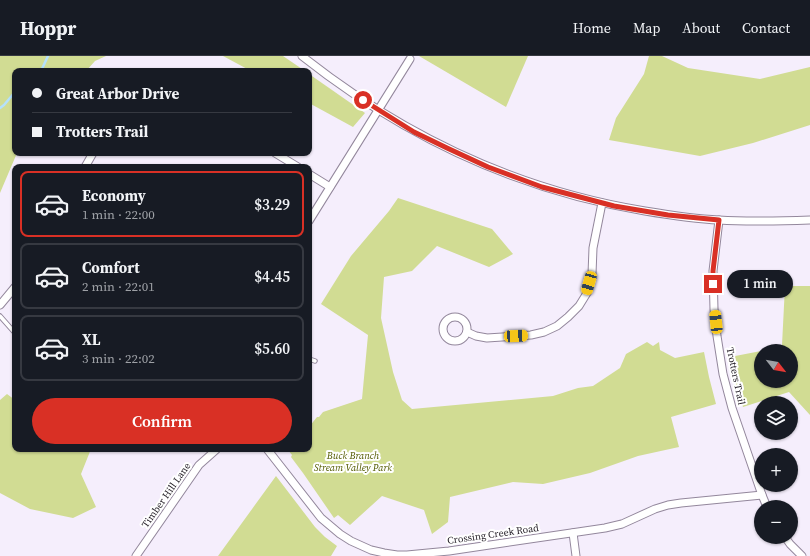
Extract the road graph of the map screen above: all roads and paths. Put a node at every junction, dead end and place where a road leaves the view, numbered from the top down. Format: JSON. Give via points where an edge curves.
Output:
{"nodes":[{"id":1,"x":302,"y":56,"type":"edge"},
{"id":2,"x":410,"y":59,"type":"dead end"},
{"id":3,"x":378,"y":110,"type":"junction"},
{"id":4,"x":280,"y":156,"type":"edge"},
{"id":5,"x":293,"y":164,"type":"edge"},
{"id":6,"x":312,"y":176,"type":"edge"},
{"id":7,"x":330,"y":187,"type":"junction"},
{"id":8,"x":602,"y":203,"type":"junction"},
{"id":9,"x":312,"y":216,"type":"edge"},
{"id":10,"x":719,"y":220,"type":"junction"},
{"id":11,"x":810,"y":220,"type":"edge"},
{"id":12,"x":12,"y":291,"type":"edge"},
{"id":13,"x":0,"y":305,"type":"edge"},
{"id":14,"x":0,"y":316,"type":"edge"},
{"id":15,"x":12,"y":330,"type":"edge"},
{"id":16,"x":466,"y":332,"type":"dead end"},
{"id":17,"x":312,"y":360,"type":"edge"},
{"id":18,"x":315,"y":361,"type":"dead end"},
{"id":19,"x":214,"y":452,"type":"edge"},
{"id":20,"x":269,"y":452,"type":"edge"},
{"id":21,"x":762,"y":495,"type":"junction"},
{"id":22,"x":764,"y":500,"type":"edge"},
{"id":23,"x":573,"y":533,"type":"junction"},
{"id":24,"x":790,"y":544,"type":"edge"},
{"id":25,"x":450,"y":553,"type":"edge"},
{"id":26,"x":136,"y":556,"type":"edge"},
{"id":27,"x":576,"y":556,"type":"edge"},
{"id":28,"x":802,"y":556,"type":"edge"}],
"edges":[{"from":1,"to":3,"type":"street"},
{"from":2,"to":3,"type":"street"},
{"from":3,"to":7,"type":"street"},
{"from":3,"to":8,"type":"street","via":[[414,132],[485,166],[542,187]]},
{"from":4,"to":5,"type":"street"},
{"from":6,"to":7,"type":"street"},
{"from":7,"to":9,"type":"street"},
{"from":8,"to":10,"type":"street","via":[[668,215]]},
{"from":8,"to":16,"type":"street","via":[[587,293],[568,318],[544,332],[531,335],[486,338]]},
{"from":10,"to":11,"type":"street"},
{"from":10,"to":21,"type":"street","name":"Trotters Trail","via":[[713,271],[717,336],[732,408]]},
{"from":12,"to":13,"type":"street"},
{"from":14,"to":15,"type":"lane"},
{"from":17,"to":18,"type":"lane"},
{"from":19,"to":26,"type":"street","name":"Timber Hill Lane","via":[[199,465]]},
{"from":20,"to":25,"type":"street","name":"Crossing Creek Road","via":[[321,518],[351,541],[371,550],[397,555]]},
{"from":21,"to":22,"type":"street","name":"Trotters Trail"},
{"from":21,"to":23,"type":"street","name":"Crossing Creek Road","via":[[668,505],[622,524]]},
{"from":23,"to":25,"type":"street","name":"Crossing Creek Road"},
{"from":23,"to":27,"type":"street"},
{"from":24,"to":28,"type":"street"}]}
